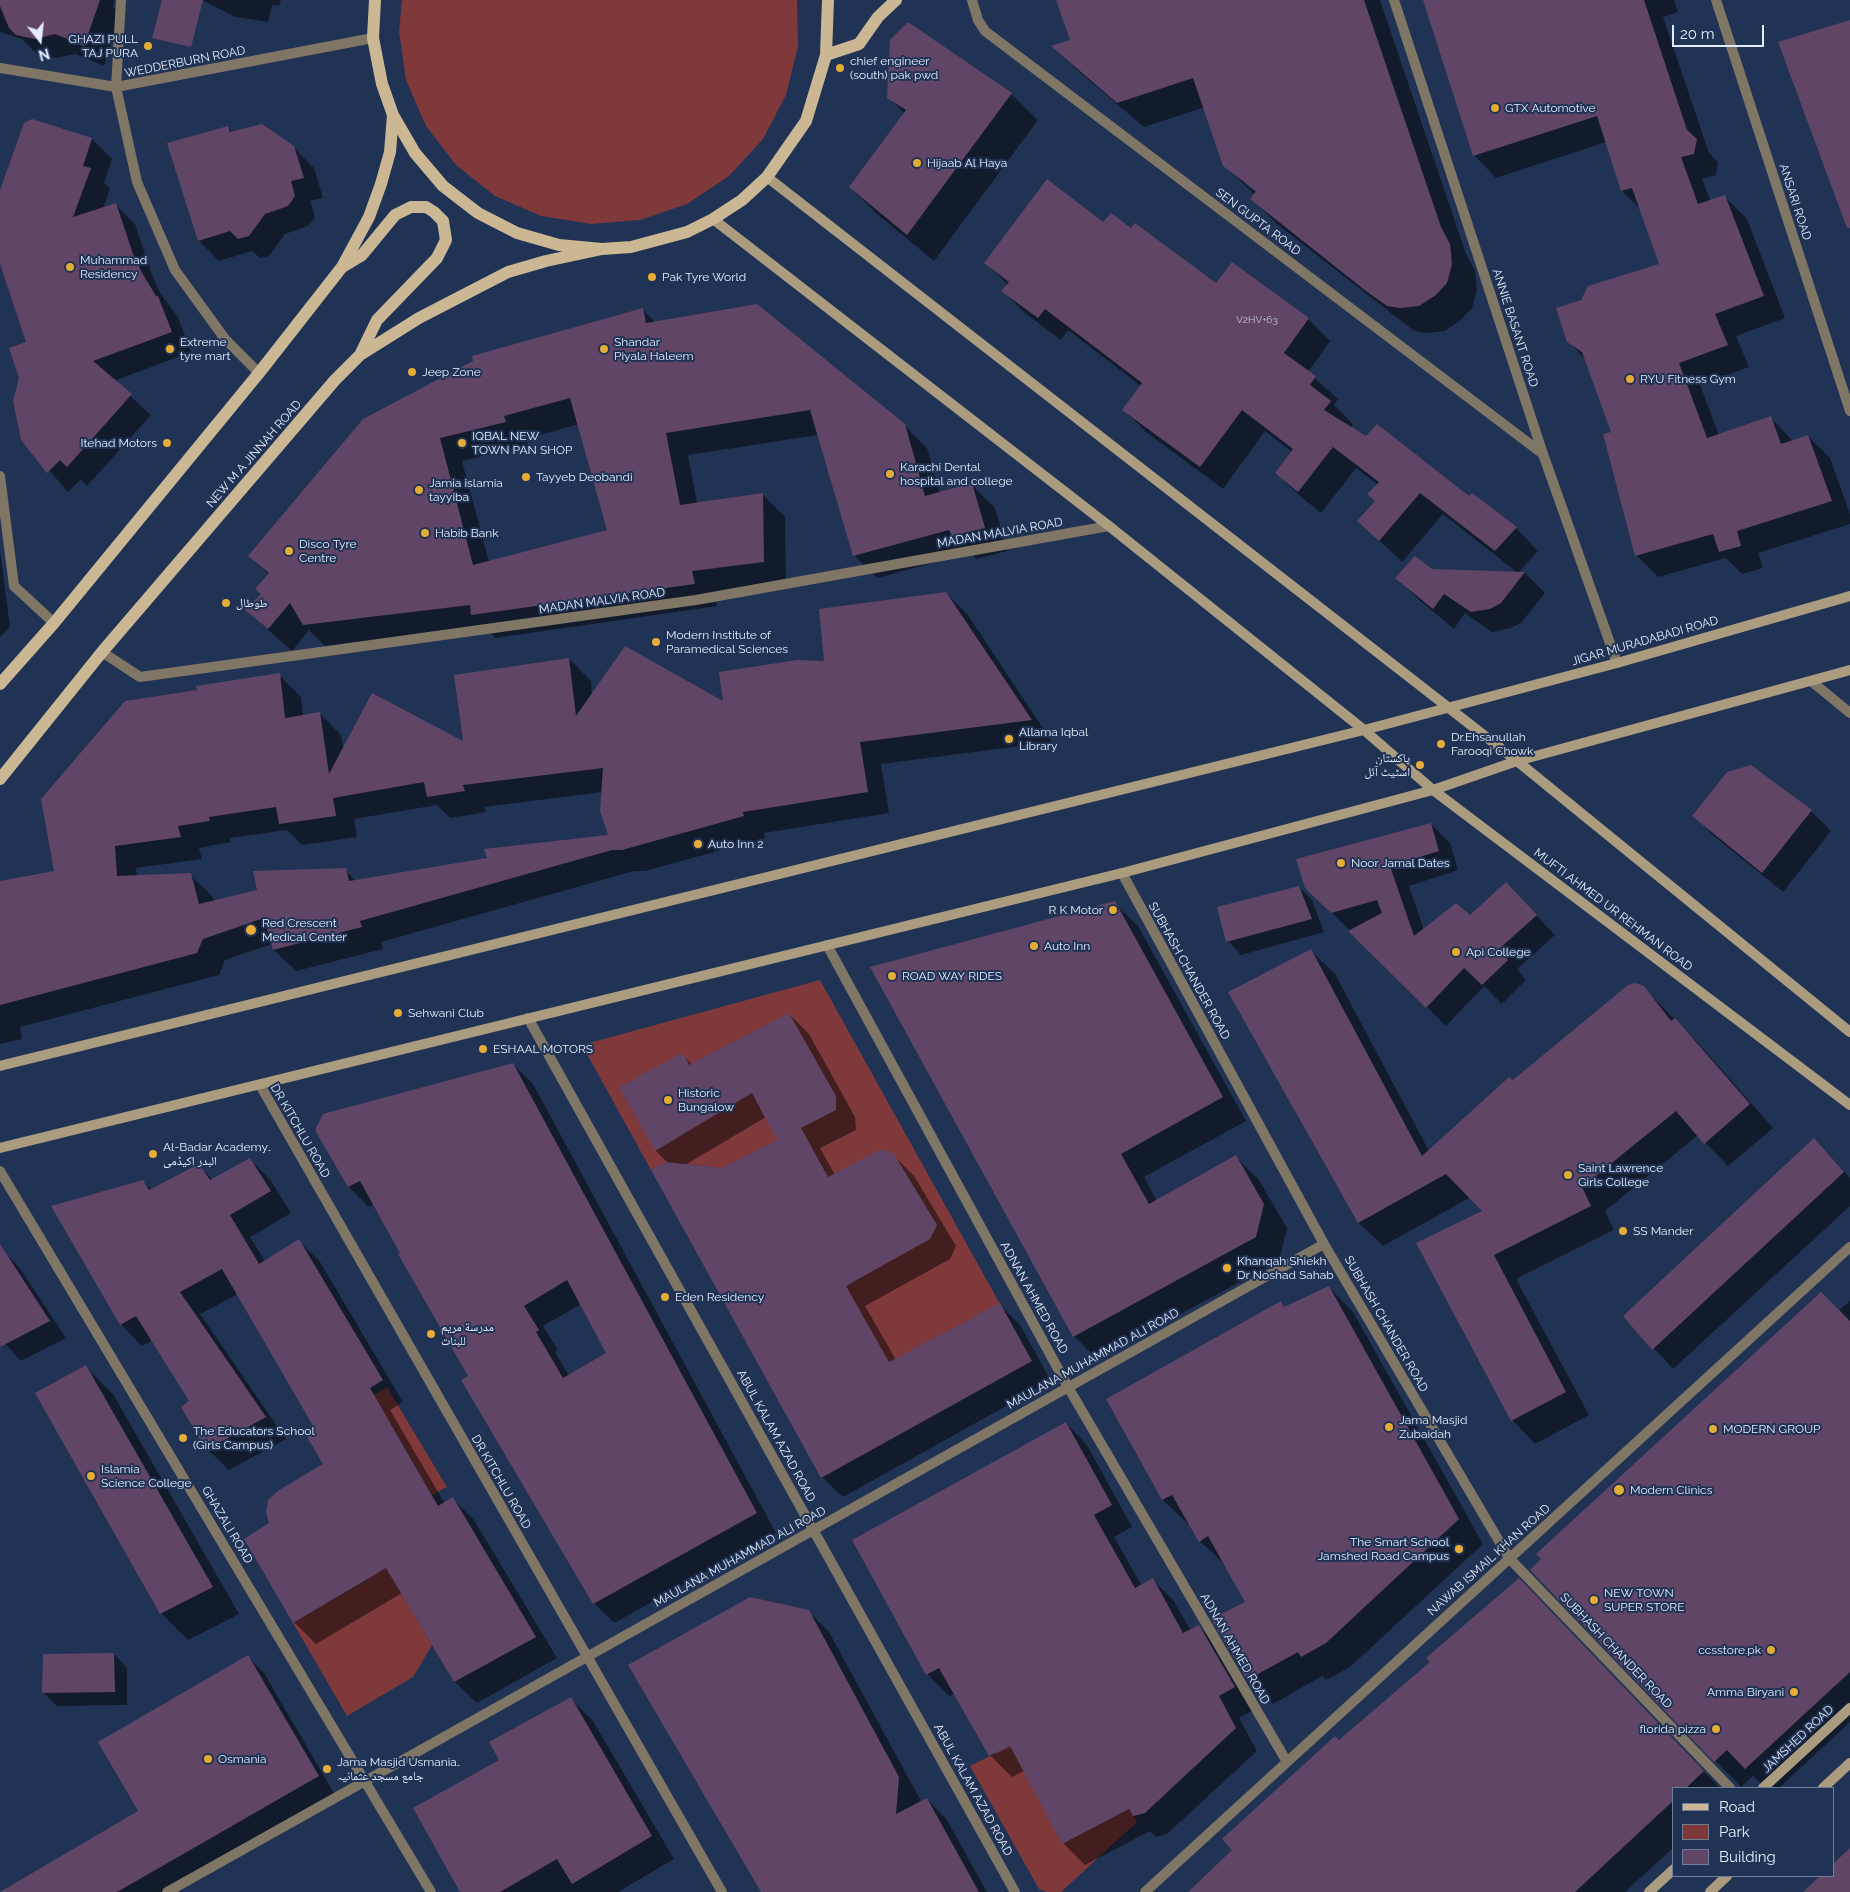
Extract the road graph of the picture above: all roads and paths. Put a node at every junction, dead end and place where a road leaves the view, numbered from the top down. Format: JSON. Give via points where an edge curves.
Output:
{"nodes":[{"id":1,"x":121,"y":0,"type":"edge"},
{"id":2,"x":375,"y":0,"type":"edge"},
{"id":3,"x":828,"y":0,"type":"edge"},
{"id":4,"x":896,"y":0,"type":"edge"},
{"id":5,"x":972,"y":0,"type":"edge"},
{"id":6,"x":1394,"y":0,"type":"edge"},
{"id":7,"x":1716,"y":0,"type":"edge"},
{"id":8,"x":373,"y":38,"type":"junction"},
{"id":9,"x":826,"y":55,"type":"junction"},
{"id":10,"x":0,"y":68,"type":"edge"},
{"id":11,"x":116,"y":88,"type":"junction"},
{"id":12,"x":393,"y":115,"type":"junction"},
{"id":13,"x":767,"y":177,"type":"junction"},
{"id":14,"x":713,"y":219,"type":"junction"},
{"id":15,"x":602,"y":249,"type":"junction"},
{"id":16,"x":342,"y":266,"type":"junction"},
{"id":17,"x":360,"y":355,"type":"junction"},
{"id":18,"x":259,"y":373,"type":"junction"},
{"id":19,"x":1850,"y":411,"type":"edge"},
{"id":20,"x":1544,"y":454,"type":"junction"},
{"id":21,"x":0,"y":476,"type":"edge"},
{"id":22,"x":1109,"y":526,"type":"junction"},
{"id":23,"x":1850,"y":596,"type":"edge"},
{"id":24,"x":54,"y":623,"type":"junction"},
{"id":25,"x":102,"y":652,"type":"junction"},
{"id":26,"x":1617,"y":663,"type":"junction"},
{"id":27,"x":1850,"y":670,"type":"edge"},
{"id":28,"x":1811,"y":681,"type":"junction"},
{"id":29,"x":0,"y":684,"type":"edge"},
{"id":30,"x":1447,"y":709,"type":"junction"},
{"id":31,"x":1850,"y":713,"type":"edge"},
{"id":32,"x":1364,"y":730,"type":"junction"},
{"id":33,"x":1517,"y":761,"type":"junction"},
{"id":34,"x":0,"y":779,"type":"edge"},
{"id":35,"x":1433,"y":790,"type":"junction"},
{"id":36,"x":1122,"y":873,"type":"junction"},
{"id":37,"x":828,"y":945,"type":"junction"},
{"id":38,"x":528,"y":1018,"type":"junction"},
{"id":39,"x":1850,"y":1032,"type":"edge"},
{"id":40,"x":0,"y":1066,"type":"edge"},
{"id":41,"x":260,"y":1085,"type":"junction"},
{"id":42,"x":1850,"y":1105,"type":"edge"},
{"id":43,"x":0,"y":1148,"type":"edge"},
{"id":44,"x":0,"y":1172,"type":"edge"},
{"id":45,"x":1324,"y":1244,"type":"junction"},
{"id":46,"x":1850,"y":1246,"type":"edge"},
{"id":47,"x":1068,"y":1388,"type":"junction"},
{"id":48,"x":814,"y":1529,"type":"junction"},
{"id":49,"x":1509,"y":1558,"type":"junction"},
{"id":50,"x":587,"y":1657,"type":"junction"},
{"id":51,"x":1850,"y":1708,"type":"edge"},
{"id":52,"x":1287,"y":1762,"type":"junction"},
{"id":53,"x":1850,"y":1763,"type":"edge"},
{"id":54,"x":366,"y":1781,"type":"junction"},
{"id":55,"x":1729,"y":1787,"type":"edge"},
{"id":56,"x":1764,"y":1787,"type":"edge"},
{"id":57,"x":1824,"y":1787,"type":"edge"},
{"id":58,"x":1672,"y":1871,"type":"edge"},
{"id":59,"x":1726,"y":1877,"type":"edge"},
{"id":60,"x":168,"y":1892,"type":"edge"},
{"id":61,"x":431,"y":1892,"type":"edge"},
{"id":62,"x":722,"y":1892,"type":"edge"},
{"id":63,"x":1016,"y":1892,"type":"edge"},
{"id":64,"x":1145,"y":1892,"type":"edge"},
{"id":65,"x":1649,"y":1892,"type":"edge"},
{"id":66,"x":1710,"y":1892,"type":"edge"}],
"edges":[{"from":1,"to":11,"type":"street"},
{"from":2,"to":8,"type":"main road"},
{"from":3,"to":9,"type":"main road"},
{"from":4,"to":9,"type":"main road","via":[[878,17],[859,44]]},
{"from":5,"to":20,"type":"street","name":"SEN GUPTA ROAD","via":[[985,31]]},
{"from":6,"to":20,"type":"street","name":"ANNIE BASANT ROAD"},
{"from":7,"to":19,"type":"street","name":"ANSARI ROAD"},
{"from":8,"to":11,"type":"street","name":"WEDDERBURN ROAD"},
{"from":8,"to":12,"type":"main road","via":[[382,84]]},
{"from":9,"to":13,"type":"main road","via":[[806,121]]},
{"from":10,"to":11,"type":"street","name":"WEDDERBURN ROAD"},
{"from":11,"to":18,"type":"street","via":[[137,182],[175,270],[225,339]]},
{"from":12,"to":15,"type":"main road","via":[[415,153],[438,180],[478,213],[517,233],[559,245]]},
{"from":12,"to":16,"type":"main road","via":[[390,152],[381,184],[369,216]]},
{"from":13,"to":14,"type":"main road","via":[[742,200]]},
{"from":13,"to":30,"type":"street"},
{"from":14,"to":15,"type":"main road","via":[[659,241]]},
{"from":14,"to":22,"type":"street","name":"MUFTI AHMED UR REHMAN ROAD"},
{"from":15,"to":17,"type":"main road","name":"NEW M A JINNAH ROAD","via":[[508,272],[418,318]]},
{"from":16,"to":17,"type":"main road","via":[[362,255],[395,215],[410,207],[426,207],[443,222],[446,240],[437,258],[376,320]]},
{"from":16,"to":18,"type":"main road"},
{"from":17,"to":25,"type":"main road","name":"NEW M A JINNAH ROAD"},
{"from":18,"to":24,"type":"main road"},
{"from":20,"to":26,"type":"street","name":"ANNIE BASANT ROAD"},
{"from":21,"to":24,"type":"street","via":[[14,586]]},
{"from":22,"to":25,"type":"street","name":"MADAN MALVIA ROAD","via":[[696,600],[140,677]]},
{"from":22,"to":32,"type":"street","name":"MUFTI AHMED UR REHMAN ROAD"},
{"from":23,"to":26,"type":"street","name":"JIGAR MURADABADI ROAD"},
{"from":24,"to":29,"type":"main road"},
{"from":25,"to":34,"type":"main road","name":"NEW M A JINNAH ROAD"},
{"from":26,"to":30,"type":"street","name":"JIGAR MURADABADI ROAD"},
{"from":27,"to":28,"type":"street"},
{"from":28,"to":31,"type":"street"},
{"from":28,"to":33,"type":"street"},
{"from":30,"to":32,"type":"street","name":"JIGAR MURADABADI ROAD"},
{"from":30,"to":33,"type":"street"},
{"from":32,"to":35,"type":"street","name":"MUFTI AHMED UR REHMAN ROAD"},
{"from":32,"to":40,"type":"street","name":"JIGAR MURADABADI ROAD"},
{"from":33,"to":35,"type":"street"},
{"from":33,"to":39,"type":"street"},
{"from":35,"to":36,"type":"street"},
{"from":35,"to":42,"type":"street","name":"MUFTI AHMED UR REHMAN ROAD"},
{"from":36,"to":37,"type":"street"},
{"from":36,"to":45,"type":"street","name":"SUBHASH CHANDER ROAD"},
{"from":37,"to":38,"type":"street"},
{"from":37,"to":47,"type":"street","name":"ADNAN AHMED ROAD"},
{"from":38,"to":41,"type":"street"},
{"from":38,"to":48,"type":"street","name":"ABUL KALAM AZAD ROAD"},
{"from":41,"to":43,"type":"street"},
{"from":41,"to":50,"type":"street","name":"DR KITCHLU ROAD"},
{"from":44,"to":54,"type":"street","name":"GHAZALI ROAD"},
{"from":45,"to":47,"type":"street","name":"MAULANA MUHAMMAD ALI ROAD"},
{"from":45,"to":49,"type":"street","name":"SUBHASH CHANDER ROAD"},
{"from":46,"to":49,"type":"street","name":"NAWAB ISMAIL KHAN ROAD"},
{"from":47,"to":48,"type":"street","name":"MAULANA MUHAMMAD ALI ROAD"},
{"from":47,"to":52,"type":"street","name":"ADNAN AHMED ROAD"},
{"from":48,"to":50,"type":"street","name":"MAULANA MUHAMMAD ALI ROAD"},
{"from":48,"to":63,"type":"street","name":"ABUL KALAM AZAD ROAD"},
{"from":49,"to":52,"type":"street","name":"NAWAB ISMAIL KHAN ROAD"},
{"from":49,"to":55,"type":"street","name":"SUBHASH CHANDER ROAD"},
{"from":50,"to":54,"type":"street","name":"MAULANA MUHAMMAD ALI ROAD"},
{"from":50,"to":62,"type":"street","name":"DR KITCHLU ROAD"},
{"from":51,"to":56,"type":"street","name":"JAMSHED ROAD"},
{"from":52,"to":64,"type":"street","name":"NAWAB ISMAIL KHAN ROAD"},
{"from":53,"to":57,"type":"street"},
{"from":54,"to":60,"type":"street","name":"MAULANA MUHAMMAD ALI ROAD"},
{"from":54,"to":61,"type":"street","name":"GHAZALI ROAD"},
{"from":58,"to":65,"type":"street"},
{"from":59,"to":66,"type":"street"}]}
